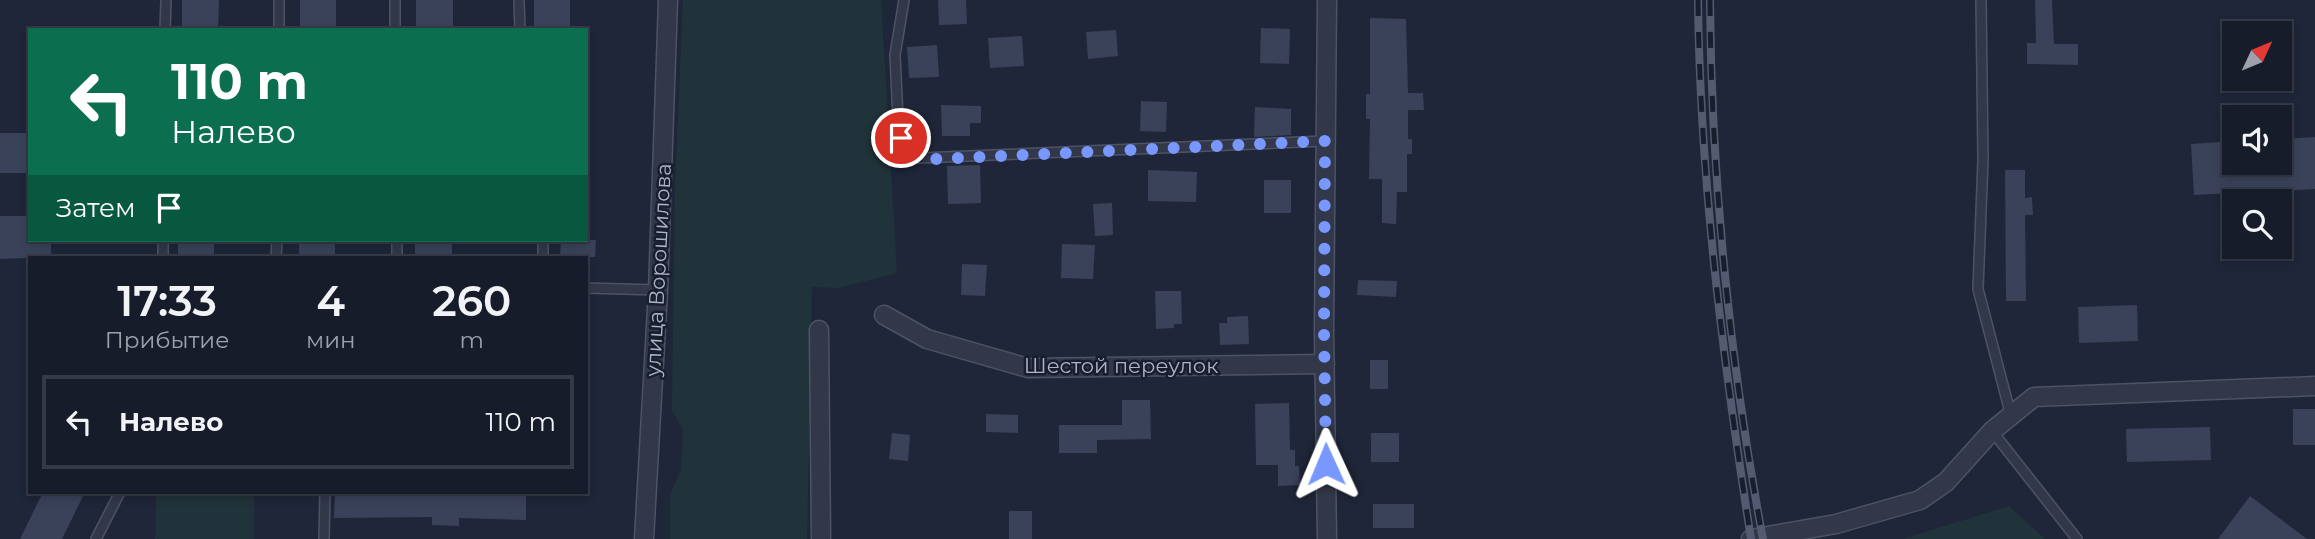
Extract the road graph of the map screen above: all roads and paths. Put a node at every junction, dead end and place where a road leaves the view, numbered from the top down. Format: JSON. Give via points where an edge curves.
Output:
{"nodes":[{"id":1,"x":166,"y":0,"type":"edge"},
{"id":2,"x":279,"y":0,"type":"edge"},
{"id":3,"x":395,"y":0,"type":"edge"},
{"id":4,"x":519,"y":0,"type":"edge"},
{"id":5,"x":668,"y":0,"type":"edge"},
{"id":6,"x":904,"y":0,"type":"edge"},
{"id":7,"x":1327,"y":0,"type":"edge"},
{"id":8,"x":1981,"y":0,"type":"edge"},
{"id":9,"x":165,"y":28,"type":"edge"},
{"id":10,"x":279,"y":28,"type":"edge"},
{"id":11,"x":395,"y":28,"type":"edge"},
{"id":12,"x":520,"y":28,"type":"edge"},
{"id":13,"x":1325,"y":141,"type":"junction"},
{"id":14,"x":588,"y":288,"type":"edge"},
{"id":15,"x":658,"y":290,"type":"junction"},
{"id":16,"x":884,"y":315,"type":"dead end"},
{"id":17,"x":819,"y":330,"type":"dead end"},
{"id":18,"x":1325,"y":364,"type":"junction"},
{"id":19,"x":2315,"y":386,"type":"edge"},
{"id":20,"x":2011,"y":416,"type":"junction"},
{"id":21,"x":1992,"y":431,"type":"junction"},
{"id":22,"x":119,"y":494,"type":"edge"},
{"id":23,"x":325,"y":494,"type":"edge"},
{"id":24,"x":1832,"y":532,"type":"edge"},
{"id":25,"x":96,"y":539,"type":"edge"},
{"id":26,"x":324,"y":539,"type":"edge"},
{"id":27,"x":644,"y":539,"type":"edge"},
{"id":28,"x":821,"y":539,"type":"edge"},
{"id":29,"x":1327,"y":539,"type":"edge"},
{"id":30,"x":1751,"y":539,"type":"edge"},
{"id":31,"x":2077,"y":539,"type":"edge"}],
"edges":[{"from":1,"to":9,"type":"lane"},
{"from":2,"to":10,"type":"lane"},
{"from":3,"to":11,"type":"lane"},
{"from":4,"to":12,"type":"lane"},
{"from":5,"to":15,"type":"street","name":"улица Ворошилова"},
{"from":6,"to":13,"type":"lane","via":[[895,55],[898,118],[901,138],[920,158]]},
{"from":7,"to":13,"type":"street"},
{"from":8,"to":20,"type":"lane","via":[[1983,160],[1978,289]]},
{"from":13,"to":18,"type":"street"},
{"from":14,"to":15,"type":"lane"},
{"from":15,"to":27,"type":"street","name":"улица Ворошилова"},
{"from":16,"to":18,"type":"street","name":"Шестой переулок","via":[[927,339],[1028,368]]},
{"from":17,"to":28,"type":"street"},
{"from":18,"to":29,"type":"street"},
{"from":19,"to":20,"type":"street","via":[[2034,397]]},
{"from":20,"to":21,"type":"street"},
{"from":21,"to":24,"type":"street","via":[[1946,482],[1920,500]]},
{"from":21,"to":31,"type":"lane"},
{"from":22,"to":25,"type":"lane"},
{"from":23,"to":26,"type":"lane"},
{"from":24,"to":30,"type":"street"}]}
